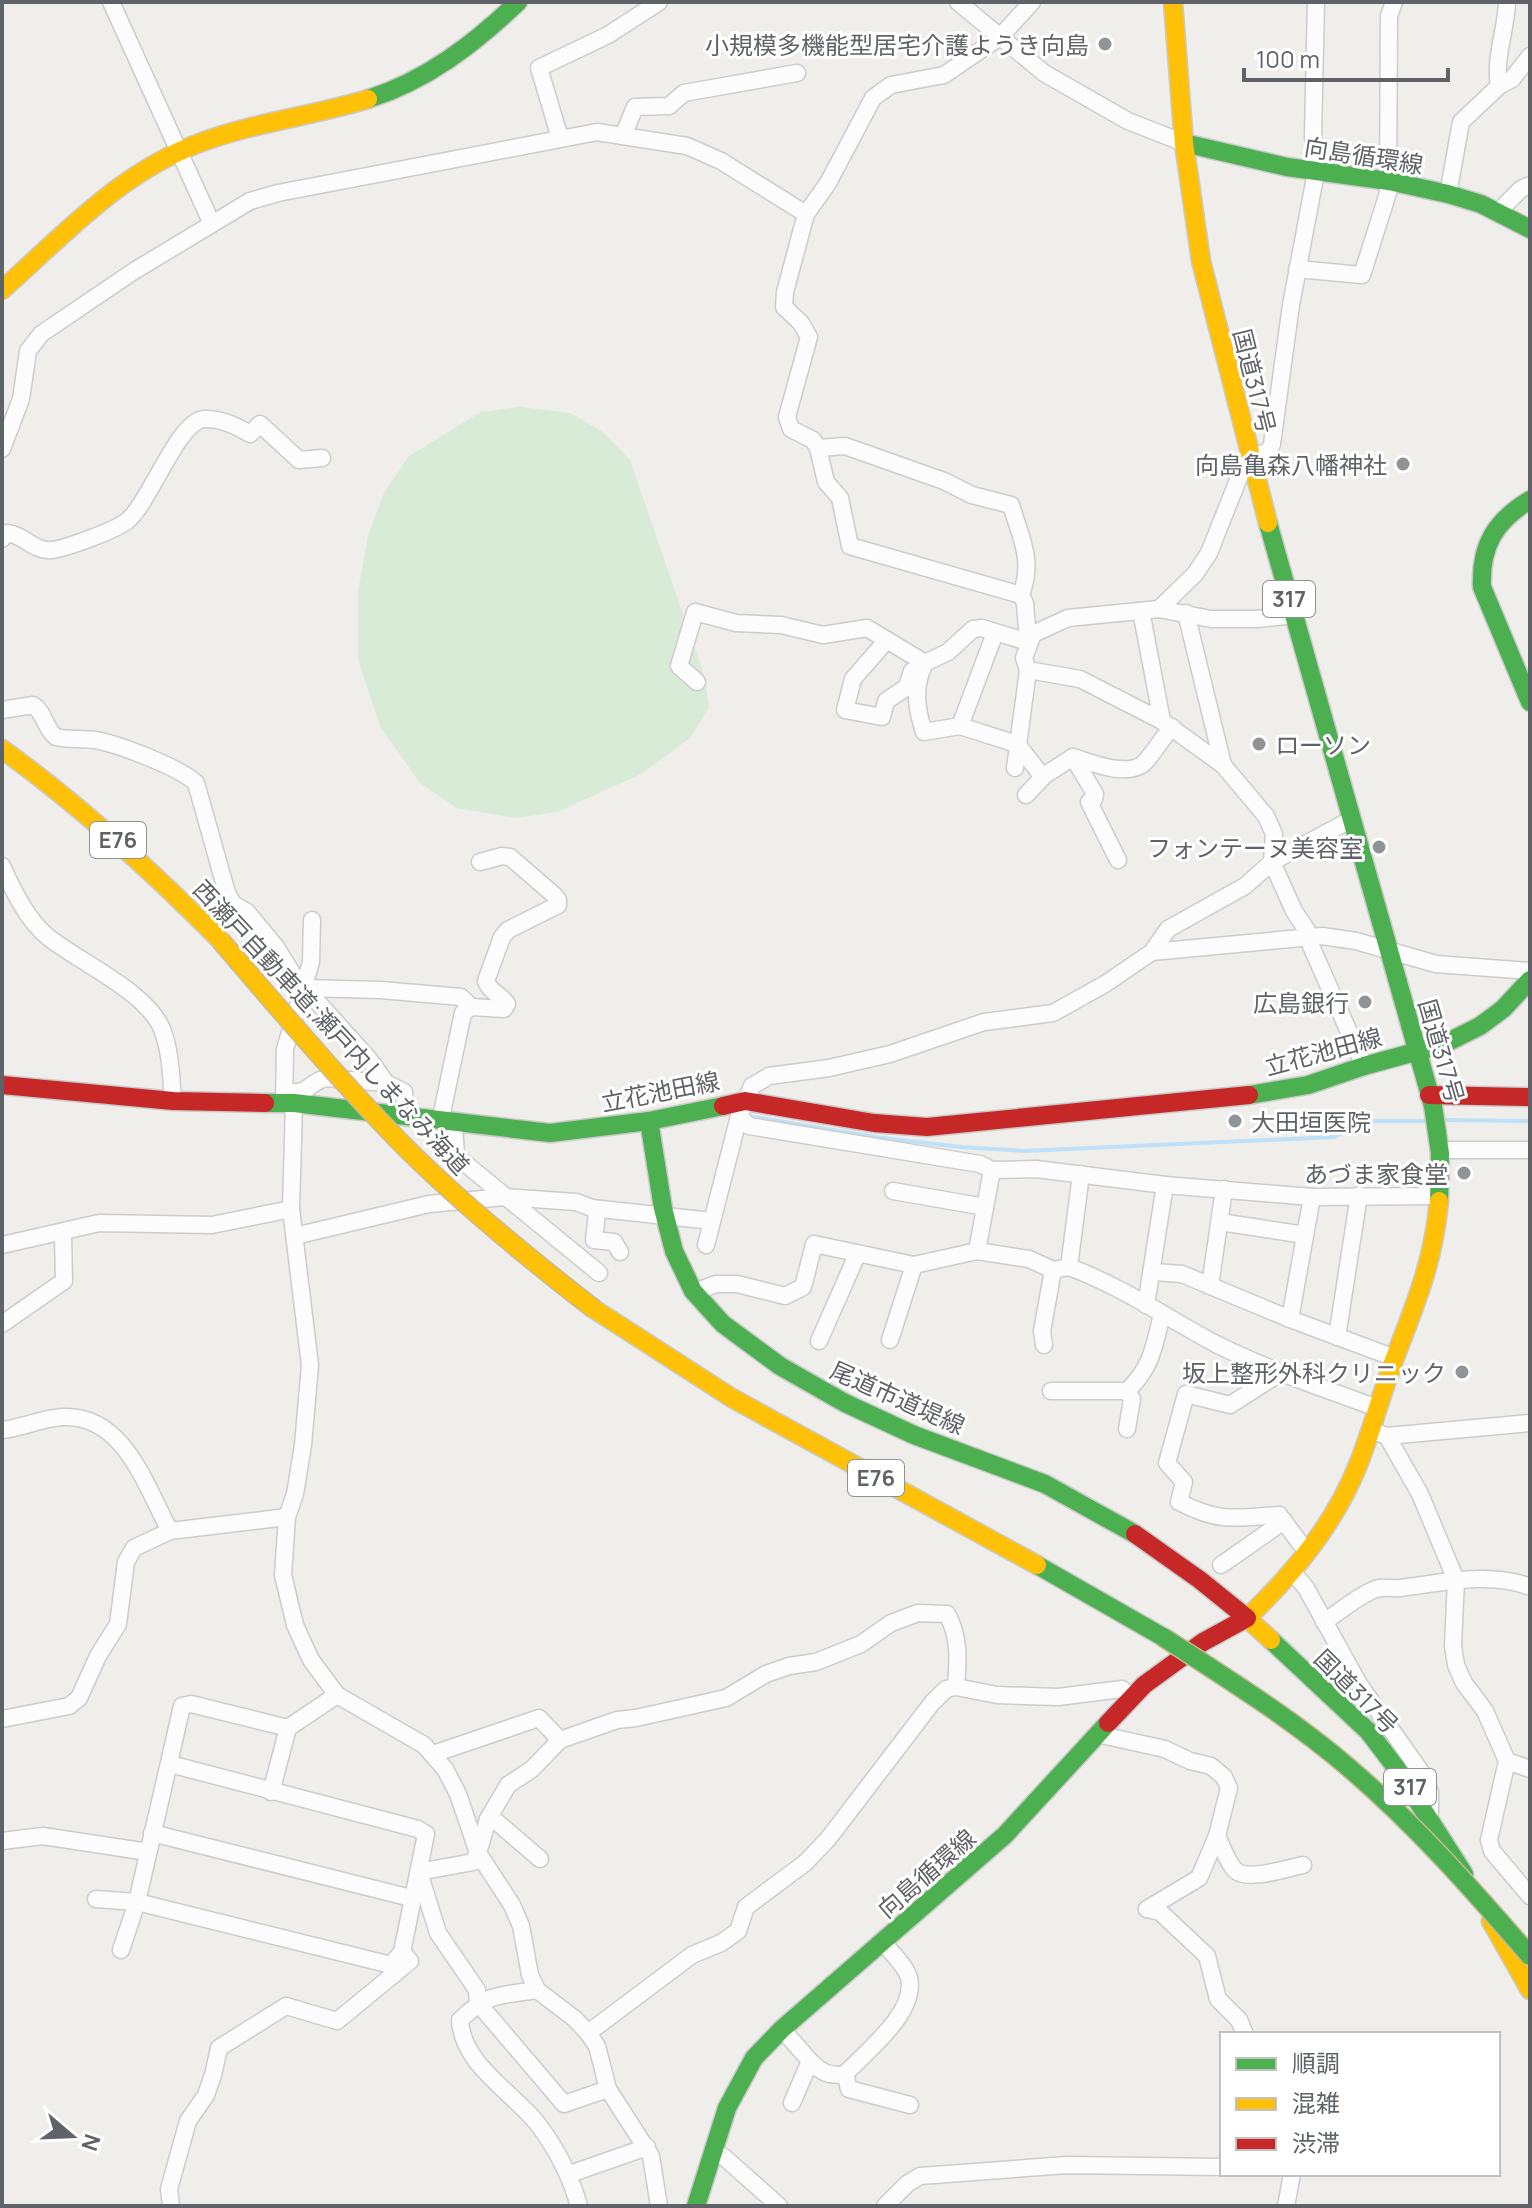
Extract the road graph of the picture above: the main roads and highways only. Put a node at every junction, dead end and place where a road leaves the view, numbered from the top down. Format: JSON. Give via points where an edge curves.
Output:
{"nodes":[{"id":1,"x":518,"y":2,"type":"edge"},
{"id":2,"x":1173,"y":2,"type":"edge"},
{"id":3,"x":1184,"y":143,"type":"junction"},
{"id":4,"x":1530,"y":229,"type":"edge"},
{"id":5,"x":2,"y":290,"type":"edge"},
{"id":6,"x":1530,"y":500,"type":"edge"},
{"id":7,"x":1530,"y":702,"type":"edge"},
{"id":8,"x":3,"y":750,"type":"edge"},
{"id":9,"x":1530,"y":980,"type":"edge"},
{"id":10,"x":1417,"y":1050,"type":"junction"},
{"id":11,"x":2,"y":1085,"type":"edge"},
{"id":12,"x":1530,"y":1097,"type":"edge"},
{"id":13,"x":1431,"y":1101,"type":"junction"},
{"id":14,"x":649,"y":1121,"type":"junction"},
{"id":15,"x":1247,"y":1618,"type":"junction"},
{"id":16,"x":1530,"y":1956,"type":"edge"},
{"id":17,"x":1530,"y":1990,"type":"edge"},
{"id":18,"x":696,"y":2206,"type":"edge"}],
"edges":[{"from":1,"to":5,"type":"main road","via":[[485,35],[411,81],[357,103],[249,127],[178,152],[106,196]]},
{"from":2,"to":3,"type":"main road","name":"国道317号","number":"317"},
{"from":3,"to":4,"type":"main road","name":"向島循環線","via":[[1448,194]]},
{"from":3,"to":10,"type":"main road","name":"国道317号","number":"317","via":[[1201,261],[1235,405]]},
{"from":6,"to":7,"type":"main road","via":[[1500,520],[1480,568],[1482,587]]},
{"from":8,"to":16,"type":"main road","name":"西瀬戸自動車道;瀬戸内しまなみ海道","number":"E76","bridge":true,"via":[[58,789],[164,882],[351,1090],[517,1250],[594,1309],[741,1405],[1056,1573],[1231,1682],[1347,1766],[1484,1902]]},
{"from":9,"to":10,"type":"main road","via":[[1480,1026],[1444,1044]]},
{"from":10,"to":13,"type":"main road","name":"国道317号","number":"317"},
{"from":10,"to":14,"type":"main road","name":"立花池田線","via":[[1308,1085],[1245,1096],[927,1127],[742,1108]]},
{"from":11,"to":14,"type":"main road","name":"立花池田線","via":[[173,1101],[288,1099],[550,1133]]},
{"from":12,"to":13,"type":"main road"},
{"from":13,"to":15,"type":"main road","name":"国道317号","number":"317","via":[[1440,1143],[1433,1251],[1377,1408],[1379,1433],[1292,1571]]},
{"from":14,"to":15,"type":"main road","name":"尾道市道堤線","via":[[677,1260],[694,1292],[724,1325],[789,1372],[841,1401],[1076,1499],[1146,1539]]},
{"from":15,"to":17,"type":"main road","name":"国道317号","number":"317","via":[[1368,1731],[1430,1818]]},
{"from":15,"to":18,"type":"main road","name":"向島循環線","via":[[1144,1685],[1005,1835],[754,2058],[727,2108]]}]}
